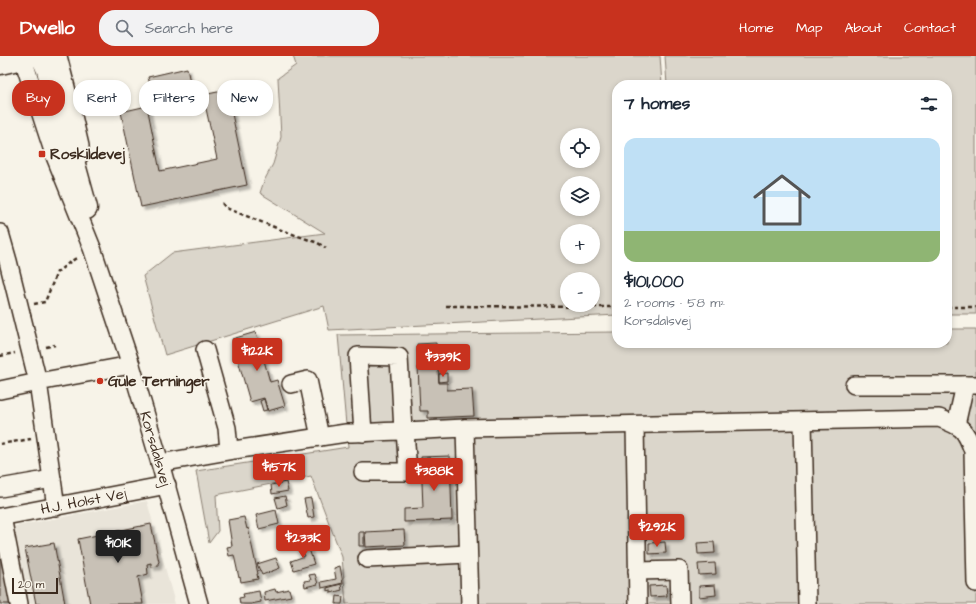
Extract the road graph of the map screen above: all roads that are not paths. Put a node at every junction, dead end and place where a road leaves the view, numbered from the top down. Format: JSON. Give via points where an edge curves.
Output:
{"nodes":[{"id":1,"x":28,"y":56,"type":"edge"},
{"id":2,"x":58,"y":56,"type":"edge"},
{"id":3,"x":0,"y":63,"type":"edge"},
{"id":4,"x":86,"y":208,"type":"junction"},
{"id":5,"x":0,"y":233,"type":"edge"},
{"id":6,"x":92,"y":248,"type":"junction"},
{"id":7,"x":205,"y":350,"type":"dead end"},
{"id":8,"x":131,"y":365,"type":"junction"},
{"id":9,"x":38,"y":382,"type":"junction"},
{"id":10,"x":291,"y":384,"type":"dead end"},
{"id":11,"x":854,"y":385,"type":"dead end"},
{"id":12,"x":970,"y":385,"type":"edge"},
{"id":13,"x":0,"y":390,"type":"edge"},
{"id":14,"x":803,"y":421,"type":"junction"},
{"id":15,"x":635,"y":424,"type":"junction"},
{"id":16,"x":956,"y":425,"type":"junction"},
{"id":17,"x":465,"y":428,"type":"junction"},
{"id":18,"x":404,"y":431,"type":"junction"},
{"id":19,"x":363,"y":433,"type":"junction"},
{"id":20,"x":320,"y":437,"type":"junction"},
{"id":21,"x":973,"y":442,"type":"edge"},
{"id":22,"x":229,"y":450,"type":"junction"},
{"id":23,"x":160,"y":463,"type":"junction"},
{"id":24,"x":363,"y":472,"type":"dead end"},
{"id":25,"x":52,"y":478,"type":"junction"},
{"id":26,"x":167,"y":485,"type":"junction"},
{"id":27,"x":0,"y":488,"type":"edge"},
{"id":28,"x":975,"y":492,"type":"edge"},
{"id":29,"x":56,"y":507,"type":"junction"},
{"id":30,"x":1,"y":517,"type":"edge"},
{"id":31,"x":468,"y":554,"type":"junction"},
{"id":32,"x":367,"y":559,"type":"dead end"},
{"id":33,"x":637,"y":571,"type":"junction"},
{"id":34,"x":976,"y":583,"type":"edge"},
{"id":35,"x":19,"y":604,"type":"edge"},
{"id":36,"x":199,"y":604,"type":"edge"},
{"id":37,"x":470,"y":604,"type":"edge"},
{"id":38,"x":638,"y":604,"type":"edge"},
{"id":39,"x":680,"y":604,"type":"edge"},
{"id":40,"x":807,"y":604,"type":"edge"}],
"edges":[{"from":1,"to":3,"type":"main road"},
{"from":1,"to":4,"type":"main road","via":[[48,70]]},
{"from":1,"to":6,"type":"street","name":"Korsdalsvej","via":[[54,154]]},
{"from":2,"to":4,"type":"street","name":"Korsdalsvej","via":[[80,146]]},
{"from":4,"to":6,"type":"street","name":"Korsdalsvej"},
{"from":5,"to":9,"type":"street"},
{"from":6,"to":8,"type":"street","name":"Korsdalsvej"},
{"from":7,"to":22,"type":"street","via":[[227,428]]},
{"from":8,"to":9,"type":"street"},
{"from":8,"to":23,"type":"street","name":"Korsdalsvej"},
{"from":9,"to":13,"type":"street"},
{"from":9,"to":25,"type":"street"},
{"from":10,"to":20,"type":"street","via":[[308,380]]},
{"from":11,"to":12,"type":"street"},
{"from":12,"to":16,"type":"street"},
{"from":14,"to":15,"type":"street"},
{"from":14,"to":16,"type":"street","via":[[939,418]]},
{"from":14,"to":40,"type":"street"},
{"from":15,"to":17,"type":"street"},
{"from":15,"to":33,"type":"street"},
{"from":16,"to":21,"type":"street"},
{"from":17,"to":18,"type":"street"},
{"from":17,"to":31,"type":"street"},
{"from":18,"to":19,"type":"street"},
{"from":18,"to":19,"type":"street","via":[[399,358],[358,356]]},
{"from":18,"to":24,"type":"street","via":[[408,472]]},
{"from":19,"to":20,"type":"street"},
{"from":20,"to":22,"type":"street"},
{"from":21,"to":28,"type":"street"},
{"from":22,"to":23,"type":"street"},
{"from":23,"to":26,"type":"street","name":"Korsdalsvej"},
{"from":25,"to":27,"type":"street"},
{"from":25,"to":29,"type":"street"},
{"from":26,"to":29,"type":"street","name":"H.J. Holst Vej"},
{"from":26,"to":36,"type":"street","name":"Korsdalsvej"},
{"from":28,"to":34,"type":"street"},
{"from":29,"to":30,"type":"street","name":"H.J. Holst Vej"},
{"from":30,"to":35,"type":"street"},
{"from":31,"to":32,"type":"street"},
{"from":31,"to":37,"type":"street"},
{"from":33,"to":38,"type":"street"},
{"from":33,"to":39,"type":"street","via":[[679,563]]}]}
